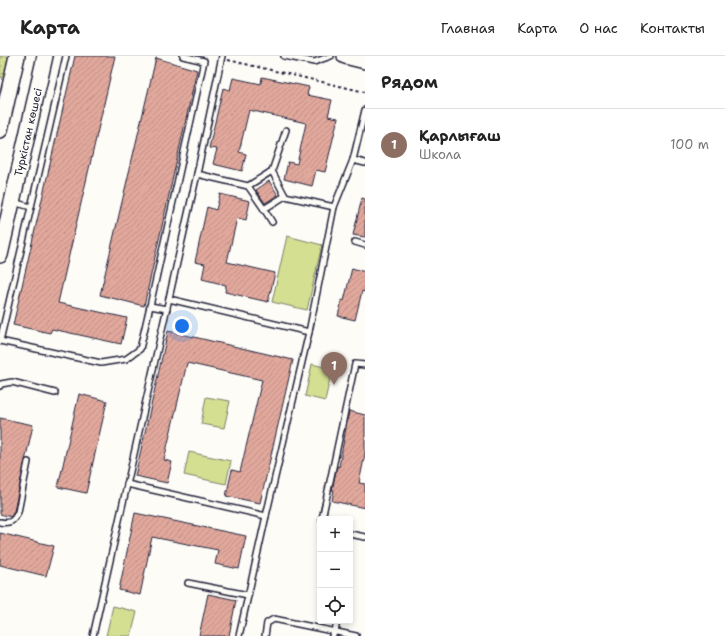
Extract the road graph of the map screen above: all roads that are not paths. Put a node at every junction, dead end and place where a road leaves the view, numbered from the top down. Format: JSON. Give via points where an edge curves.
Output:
{"nodes":[{"id":1,"x":17,"y":56,"type":"edge"},
{"id":2,"x":45,"y":56,"type":"edge"},
{"id":3,"x":66,"y":56,"type":"edge"},
{"id":4,"x":183,"y":56,"type":"edge"},
{"id":5,"x":284,"y":56,"type":"edge"},
{"id":6,"x":331,"y":56,"type":"edge"},
{"id":7,"x":345,"y":56,"type":"edge"},
{"id":8,"x":221,"y":57,"type":"edge"},
{"id":9,"x":365,"y":60,"type":"edge"},
{"id":10,"x":365,"y":110,"type":"edge"},
{"id":11,"x":0,"y":130,"type":"edge"},
{"id":12,"x":286,"y":130,"type":"dead end"},
{"id":13,"x":353,"y":160,"type":"junction"},
{"id":14,"x":365,"y":163,"type":"edge"},
{"id":15,"x":272,"y":171,"type":"junction"},
{"id":16,"x":197,"y":174,"type":"junction"},
{"id":17,"x":248,"y":186,"type":"junction"},
{"id":18,"x":285,"y":196,"type":"junction"},
{"id":19,"x":12,"y":202,"type":"junction"},
{"id":20,"x":31,"y":207,"type":"junction"},
{"id":21,"x":334,"y":207,"type":"junction"},
{"id":22,"x":264,"y":209,"type":"junction"},
{"id":23,"x":272,"y":222,"type":"dead end"},
{"id":24,"x":355,"y":242,"type":"dead end"},
{"id":25,"x":365,"y":245,"type":"edge"},
{"id":26,"x":0,"y":255,"type":"edge"},
{"id":27,"x":169,"y":298,"type":"junction"},
{"id":28,"x":150,"y":306,"type":"junction"},
{"id":29,"x":167,"y":310,"type":"junction"},
{"id":30,"x":309,"y":332,"type":"junction"},
{"id":31,"x":0,"y":341,"type":"edge"},
{"id":32,"x":365,"y":365,"type":"edge"},
{"id":33,"x":0,"y":385,"type":"edge"},
{"id":34,"x":55,"y":393,"type":"dead end"},
{"id":35,"x":28,"y":462,"type":"dead end"},
{"id":36,"x":127,"y":484,"type":"junction"},
{"id":37,"x":266,"y":516,"type":"junction"},
{"id":38,"x":323,"y":516,"type":"edge"},
{"id":39,"x":0,"y":522,"type":"edge"},
{"id":40,"x":353,"y":535,"type":"edge"},
{"id":41,"x":365,"y":537,"type":"edge"},
{"id":42,"x":188,"y":583,"type":"dead end"},
{"id":43,"x":248,"y":595,"type":"junction"},
{"id":44,"x":336,"y":624,"type":"edge"},
{"id":45,"x":334,"y":634,"type":"edge"},
{"id":46,"x":93,"y":636,"type":"edge"},
{"id":47,"x":239,"y":636,"type":"edge"},
{"id":48,"x":265,"y":636,"type":"edge"},
{"id":49,"x":356,"y":636,"type":"edge"}],
"edges":[{"from":1,"to":11,"type":"main road"},
{"from":2,"to":19,"type":"main road","name":"Түркістан көшесі"},
{"from":3,"to":20,"type":"lane"},
{"from":4,"to":28,"type":"lane","via":[[204,61]]},
{"from":5,"to":6,"type":"lane","via":[[314,62]]},
{"from":7,"to":9,"type":"main road"},
{"from":8,"to":16,"type":"lane"},
{"from":10,"to":13,"type":"lane"},
{"from":12,"to":15,"type":"lane"},
{"from":13,"to":14,"type":"lane"},
{"from":13,"to":21,"type":"lane"},
{"from":15,"to":17,"type":"lane"},
{"from":15,"to":18,"type":"lane"},
{"from":16,"to":17,"type":"lane"},
{"from":16,"to":27,"type":"lane"},
{"from":17,"to":22,"type":"lane"},
{"from":18,"to":21,"type":"lane"},
{"from":18,"to":22,"type":"lane"},
{"from":19,"to":20,"type":"lane"},
{"from":19,"to":26,"type":"main road","name":"Түркістан көшесі"},
{"from":20,"to":31,"type":"lane"},
{"from":21,"to":30,"type":"lane"},
{"from":22,"to":23,"type":"lane"},
{"from":24,"to":25,"type":"lane"},
{"from":27,"to":29,"type":"lane"},
{"from":27,"to":30,"type":"lane"},
{"from":28,"to":29,"type":"lane"},
{"from":28,"to":31,"type":"lane","via":[[140,349],[126,359],[101,363]]},
{"from":29,"to":36,"type":"lane"},
{"from":30,"to":37,"type":"lane"},
{"from":32,"to":38,"type":"lane","via":[[355,364]]},
{"from":33,"to":34,"type":"lane","via":[[12,382]]},
{"from":35,"to":39,"type":"lane","via":[[15,519],[7,523]]},
{"from":36,"to":37,"type":"lane"},
{"from":36,"to":46,"type":"lane"},
{"from":37,"to":43,"type":"lane"},
{"from":40,"to":41,"type":"lane"},
{"from":42,"to":43,"type":"lane"},
{"from":43,"to":47,"type":"lane"},
{"from":44,"to":45,"type":"lane"},
{"from":45,"to":48,"type":"lane","via":[[274,619],[267,623]]},
{"from":45,"to":49,"type":"lane"}]}
